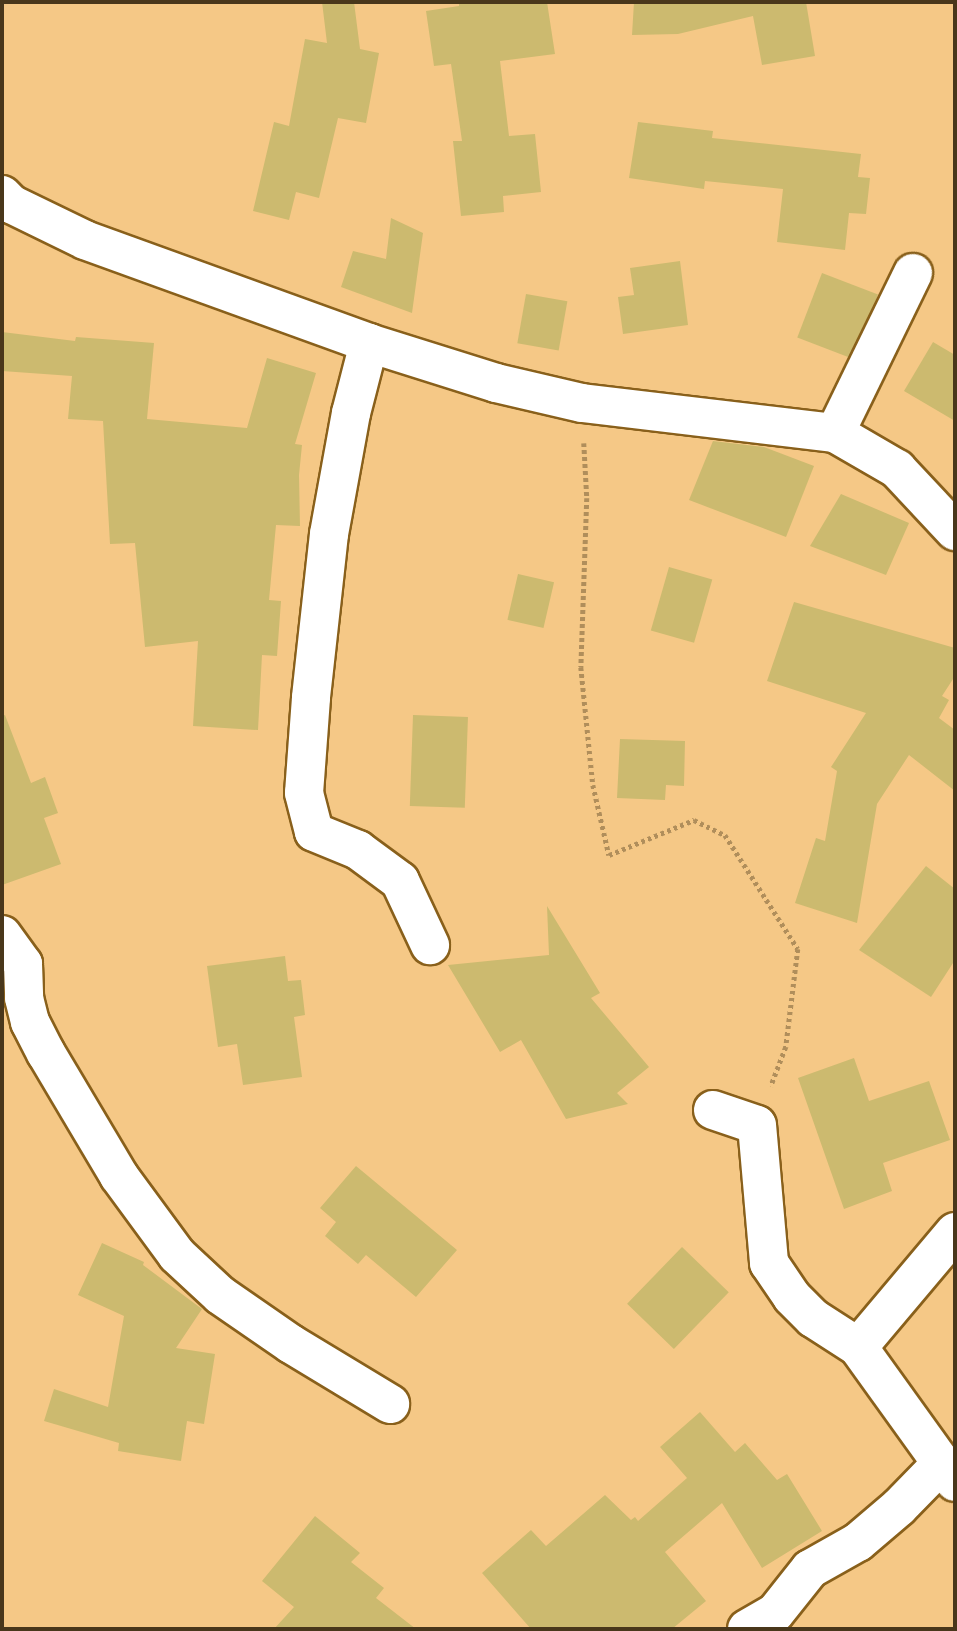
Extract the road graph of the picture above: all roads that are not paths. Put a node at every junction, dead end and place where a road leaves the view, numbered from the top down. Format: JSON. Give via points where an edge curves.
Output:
{"nodes":[{"id":1,"x":2,"y":195,"type":"edge"},
{"id":2,"x":913,"y":273,"type":"dead end"},
{"id":3,"x":369,"y":343,"type":"junction"},
{"id":4,"x":835,"y":433,"type":"junction"},
{"id":5,"x":955,"y":531,"type":"edge"},
{"id":6,"x":2,"y":935,"type":"edge"},
{"id":7,"x":430,"y":945,"type":"dead end"},
{"id":8,"x":713,"y":1110,"type":"dead end"},
{"id":9,"x":955,"y":1232,"type":"edge"},
{"id":10,"x":858,"y":1347,"type":"junction"},
{"id":11,"x":390,"y":1404,"type":"dead end"},
{"id":12,"x":949,"y":1473,"type":"edge"},
{"id":13,"x":747,"y":1629,"type":"edge"}],
"edges":[{"from":1,"to":3,"type":"street","via":[[11,204],[85,240]]},
{"from":2,"to":4,"type":"street"},
{"from":3,"to":4,"type":"street","via":[[496,383],[582,403]]},
{"from":3,"to":7,"type":"street","via":[[329,534],[304,793],[314,832],[358,850],[400,881]]},
{"from":4,"to":5,"type":"street","via":[[897,470]]},
{"from":6,"to":11,"type":"street","via":[[23,964],[30,1022],[46,1053],[119,1176],[177,1255],[220,1295],[291,1345]]},
{"from":8,"to":10,"type":"street","via":[[757,1125],[769,1263],[813,1318]]},
{"from":9,"to":10,"type":"street"},
{"from":10,"to":12,"type":"street"},
{"from":12,"to":13,"type":"street","via":[[858,1542],[810,1569],[775,1613]]}]}
